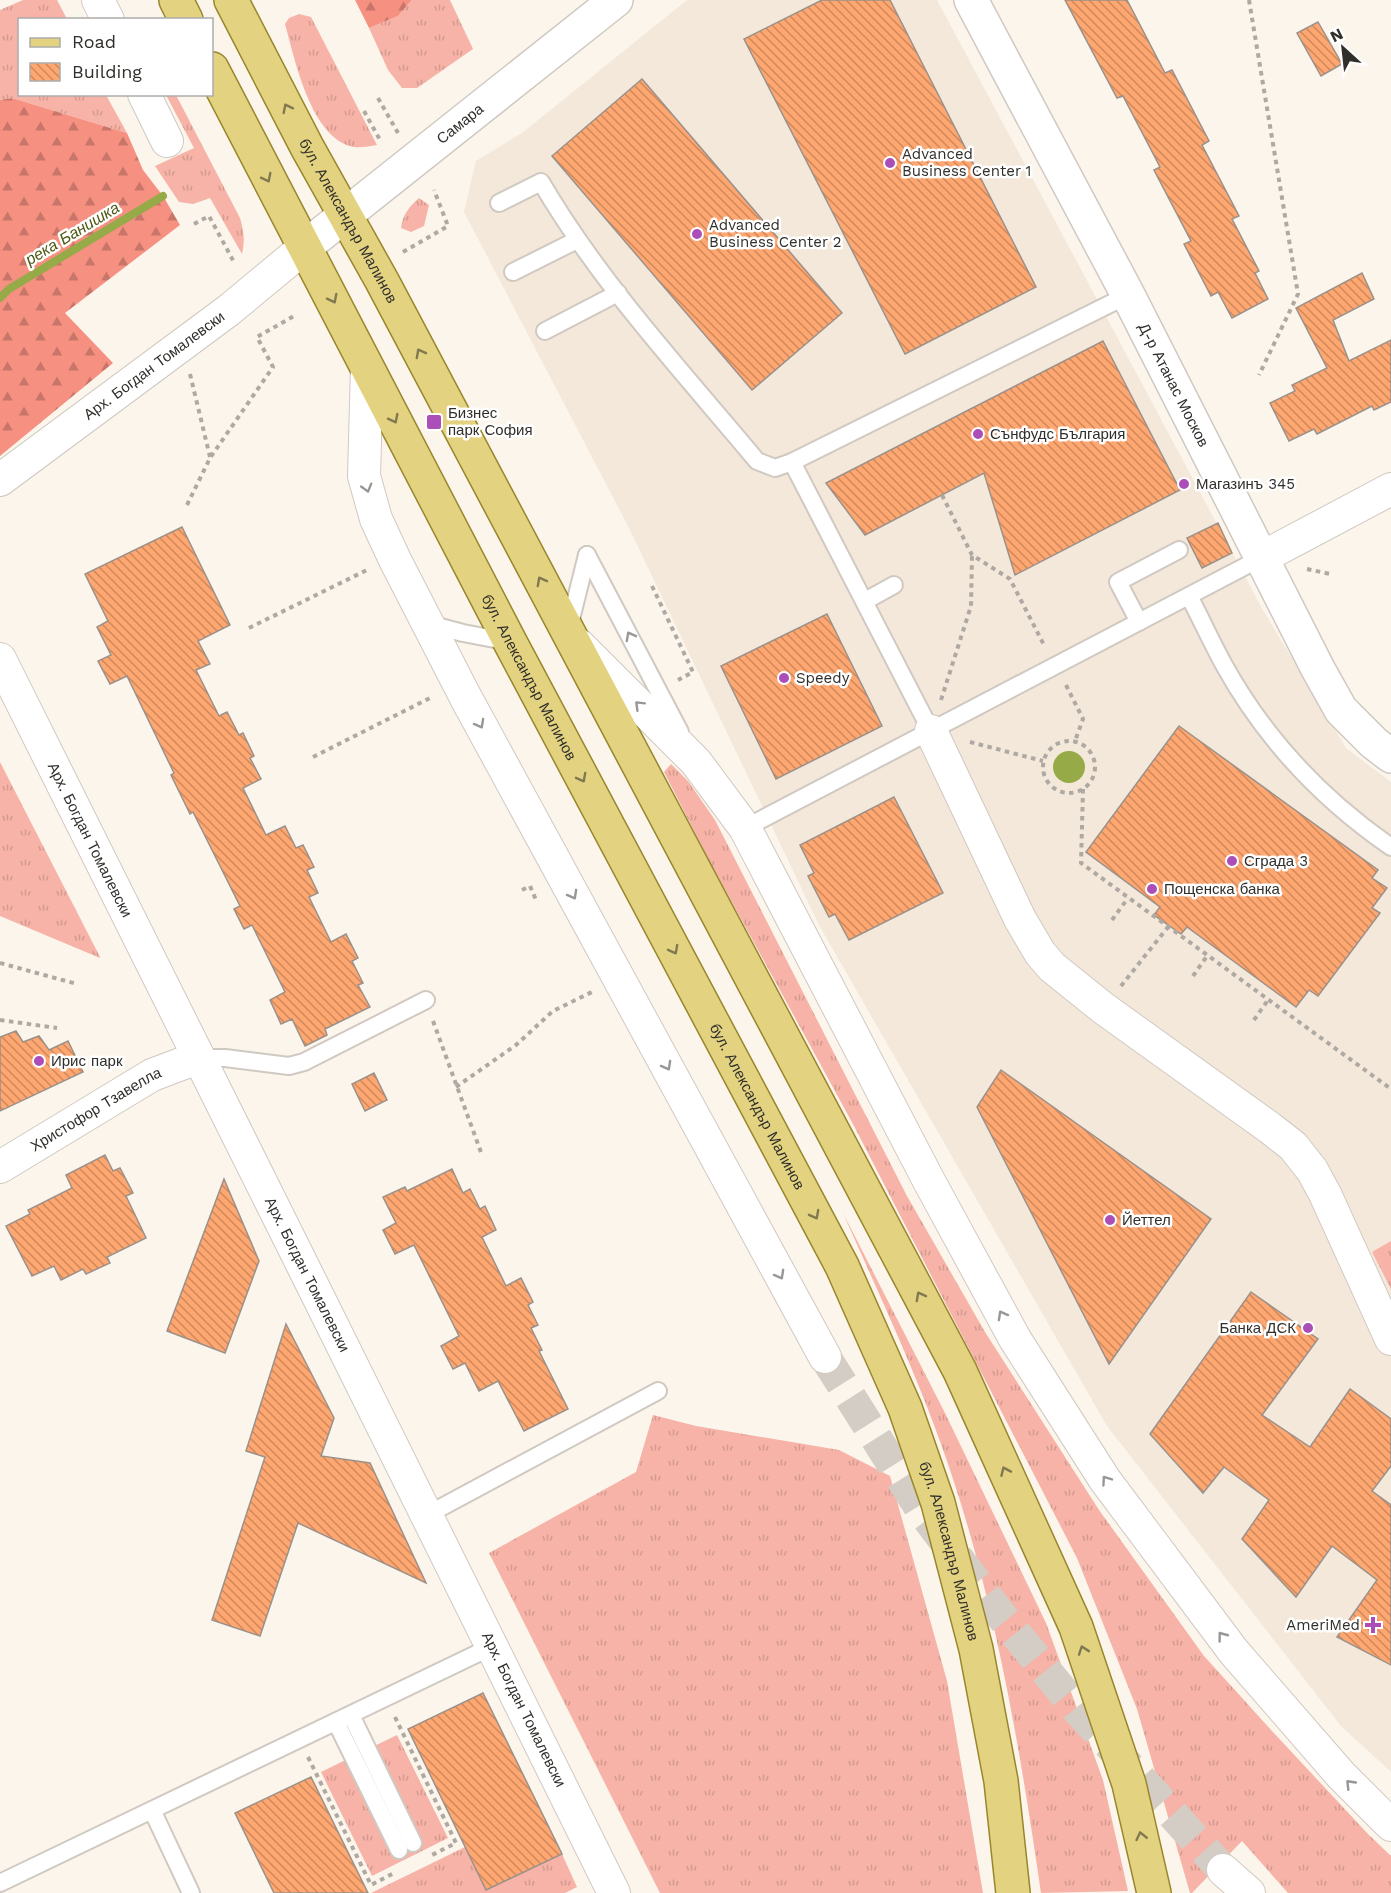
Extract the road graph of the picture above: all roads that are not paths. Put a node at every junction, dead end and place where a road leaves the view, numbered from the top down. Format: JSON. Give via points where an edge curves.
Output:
{"nodes":[{"id":1,"x":98,"y":0,"type":"edge"},
{"id":2,"x":176,"y":0,"type":"edge"},
{"id":3,"x":231,"y":0,"type":"edge"},
{"id":4,"x":616,"y":0,"type":"edge"},
{"id":5,"x":972,"y":0,"type":"edge"},
{"id":6,"x":107,"y":18,"type":"edge"},
{"id":7,"x":185,"y":18,"type":"edge"},
{"id":8,"x":213,"y":71,"type":"edge"},
{"id":9,"x":145,"y":96,"type":"edge"},
{"id":10,"x":167,"y":141,"type":"dead end"},
{"id":11,"x":499,"y":203,"type":"dead end"},
{"id":12,"x":346,"y":215,"type":"junction"},
{"id":13,"x":577,"y":240,"type":"junction"},
{"id":14,"x":305,"y":247,"type":"junction"},
{"id":15,"x":513,"y":272,"type":"dead end"},
{"id":16,"x":618,"y":293,"type":"junction"},
{"id":17,"x":1128,"y":295,"type":"junction"},
{"id":18,"x":545,"y":330,"type":"dead end"},
{"id":19,"x":368,"y":368,"type":"junction"},
{"id":20,"x":792,"y":462,"type":"junction"},
{"id":21,"x":0,"y":480,"type":"edge"},
{"id":22,"x":1391,"y":489,"type":"edge"},
{"id":23,"x":1179,"y":550,"type":"dead end"},
{"id":24,"x":1261,"y":558,"type":"junction"},
{"id":25,"x":894,"y":585,"type":"dead end"},
{"id":26,"x":1189,"y":596,"type":"junction"},
{"id":27,"x":865,"y":601,"type":"junction"},
{"id":28,"x":1139,"y":622,"type":"junction"},
{"id":29,"x":428,"y":624,"type":"junction"},
{"id":30,"x":462,"y":633,"type":"junction"},
{"id":31,"x":568,"y":633,"type":"junction"},
{"id":32,"x":510,"y":642,"type":"junction"},
{"id":33,"x":0,"y":659,"type":"edge"},
{"id":34,"x":444,"y":684,"type":"junction"},
{"id":35,"x":931,"y":731,"type":"junction"},
{"id":36,"x":1391,"y":756,"type":"edge"},
{"id":37,"x":696,"y":762,"type":"junction"},
{"id":38,"x":746,"y":828,"type":"junction"},
{"id":39,"x":1391,"y":847,"type":"edge"},
{"id":40,"x":426,"y":1000,"type":"road end"},
{"id":41,"x":197,"y":1058,"type":"junction"},
{"id":42,"x":0,"y":1167,"type":"edge"},
{"id":43,"x":1391,"y":1339,"type":"edge"},
{"id":44,"x":825,"y":1357,"type":"tunnel mouth"},
{"id":45,"x":658,"y":1391,"type":"dead end"},
{"id":46,"x":427,"y":1515,"type":"junction"},
{"id":47,"x":493,"y":1646,"type":"junction"},
{"id":48,"x":344,"y":1718,"type":"junction"},
{"id":49,"x":152,"y":1810,"type":"junction"},
{"id":50,"x":1391,"y":1826,"type":"edge"},
{"id":51,"x":406,"y":1846,"type":"dead end"},
{"id":52,"x":1223,"y":1870,"type":"tunnel mouth"},
{"id":53,"x":0,"y":1883,"type":"edge"},
{"id":54,"x":191,"y":1893,"type":"edge"},
{"id":55,"x":615,"y":1893,"type":"edge"},
{"id":56,"x":1013,"y":1893,"type":"edge"},
{"id":57,"x":1154,"y":1893,"type":"edge"},
{"id":58,"x":1249,"y":1893,"type":"edge"}],
"edges":[{"from":1,"to":6,"type":"street"},
{"from":2,"to":7,"type":"main road"},
{"from":12,"to":3,"type":"main road","name":"бул. Александър Малинов","one_way":true},
{"from":4,"to":12,"type":"street","name":"Самара"},
{"from":5,"to":17,"type":"street","name":"Д-р Атанас Москов"},
{"from":8,"to":14,"type":"main road","name":"бул. Александър Малинов","one_way":true},
{"from":9,"to":10,"type":"street"},
{"from":11,"to":13,"type":"lane","via":[[541,182]]},
{"from":12,"to":14,"type":"street","name":"Самара"},
{"from":31,"to":12,"type":"main road","name":"бул. Александър Малинов","one_way":true},
{"from":13,"to":15,"type":"lane"},
{"from":13,"to":16,"type":"lane"},
{"from":14,"to":19,"type":"main road","name":"бул. Александър Малинов","one_way":true},
{"from":14,"to":21,"type":"street","name":"Арх. Богдан Томалевски","via":[[229,310]]},
{"from":16,"to":18,"type":"lane"},
{"from":16,"to":20,"type":"lane","via":[[757,461],[775,468]]},
{"from":17,"to":20,"type":"lane"},
{"from":17,"to":24,"type":"street","name":"Д-р Атанас Москов"},
{"from":19,"to":29,"type":"street","name":"бул. Александър Малинов","one_way":true,"via":[[364,476],[376,519]]},
{"from":19,"to":32,"type":"main road","name":"бул. Александър Малинов","one_way":true},
{"from":20,"to":27,"type":"lane"},
{"from":22,"to":24,"type":"street"},
{"from":23,"to":28,"type":"lane","via":[[1118,582]]},
{"from":24,"to":26,"type":"lane"},
{"from":24,"to":36,"type":"street","name":"Д-р Атанас Москов","via":[[1341,710]]},
{"from":25,"to":27,"type":"lane"},
{"from":26,"to":28,"type":"lane"},
{"from":26,"to":39,"type":"lane","via":[[1244,697],[1304,775],[1360,826]]},
{"from":27,"to":35,"type":"lane"},
{"from":28,"to":35,"type":"lane"},
{"from":29,"to":30,"type":"lane"},
{"from":29,"to":34,"type":"street","name":"бул. Александър Малинов"},
{"from":30,"to":32,"type":"lane"},
{"from":30,"to":34,"type":"lane"},
{"from":37,"to":31,"type":"street","name":"бул. Александър Малинов","one_way":true},
{"from":37,"to":31,"type":"lane","one_way":true,"via":[[587,555]]},
{"from":57,"to":31,"type":"main road","name":"бул. Александър Малинов","one_way":true,"via":[[1129,1784],[1076,1627],[960,1371]]},
{"from":32,"to":56,"type":"main road","name":"бул. Александър Малинов","one_way":true,"via":[[842,1266],[905,1408],[938,1503],[976,1649],[1001,1781]]},
{"from":33,"to":41,"type":"street","name":"Арх. Богдан Томалевски"},
{"from":34,"to":44,"type":"street","name":"бул. Александър Малинов","one_way":true},
{"from":35,"to":38,"type":"lane"},
{"from":35,"to":43,"type":"street","via":[[1040,953],[1103,1008],[1293,1146],[1312,1170]]},
{"from":37,"to":38,"type":"street","name":"бул. Александър Малинов"},
{"from":50,"to":38,"type":"street","name":"бул. Александър Малинов","one_way":true,"via":[[1234,1652],[1105,1480],[1060,1411],[1015,1339],[929,1181]]},
{"from":40,"to":41,"type":"lane","via":[[289,1066]]},
{"from":41,"to":42,"type":"street","name":"Христофор Тзавелла","via":[[152,1075]]},
{"from":41,"to":46,"type":"street","name":"Арх. Богдан Томалевски"},
{"from":45,"to":46,"type":"lane"},
{"from":46,"to":47,"type":"street","name":"Арх. Богдан Томалевски"},
{"from":47,"to":48,"type":"lane"},
{"from":47,"to":55,"type":"street","name":"Арх. Богдан Томалевски"},
{"from":48,"to":49,"type":"lane"},
{"from":48,"to":51,"type":"lane"},
{"from":49,"to":53,"type":"lane"},
{"from":49,"to":54,"type":"lane"},
{"from":52,"to":58,"type":"street"}]}
